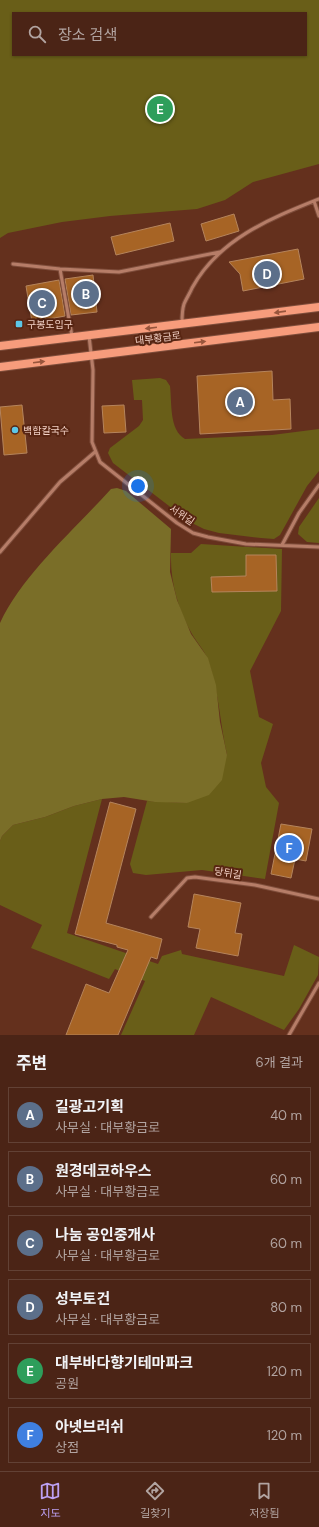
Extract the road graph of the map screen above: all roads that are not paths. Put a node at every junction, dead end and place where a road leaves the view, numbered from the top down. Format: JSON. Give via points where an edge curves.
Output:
{"nodes":[{"id":1,"x":319,"y":200,"type":"edge"},
{"id":2,"x":314,"y":201,"type":"junction"},
{"id":3,"x":319,"y":216,"type":"edge"},
{"id":4,"x":220,"y":252,"type":"junction"},
{"id":5,"x":14,"y":264,"type":"dead end"},
{"id":6,"x":60,"y":269,"type":"junction"},
{"id":7,"x":319,"y":307,"type":"edge"},
{"id":8,"x":181,"y":324,"type":"junction"},
{"id":9,"x":319,"y":327,"type":"edge"},
{"id":10,"x":89,"y":335,"type":"junction"},
{"id":11,"x":72,"y":337,"type":"junction"},
{"id":12,"x":0,"y":346,"type":"edge"},
{"id":13,"x":92,"y":356,"type":"junction"},
{"id":14,"x":0,"y":367,"type":"edge"},
{"id":15,"x":95,"y":452,"type":"junction"},
{"id":16,"x":319,"y":485,"type":"edge"},
{"id":17,"x":282,"y":545,"type":"junction"},
{"id":18,"x":319,"y":547,"type":"edge"},
{"id":19,"x":0,"y":552,"type":"edge"},
{"id":20,"x":319,"y":899,"type":"edge"},
{"id":21,"x":151,"y":917,"type":"dead end"},
{"id":22,"x":319,"y":983,"type":"edge"},
{"id":23,"x":289,"y":1035,"type":"edge"}],
"edges":[{"from":1,"to":2,"type":"lane","name":"대부황금로"},
{"from":2,"to":3,"type":"lane"},
{"from":2,"to":4,"type":"lane","name":"대부황금로","via":[[277,216],[232,242]]},
{"from":4,"to":6,"type":"lane","name":"대부황금로","via":[[119,272]]},
{"from":4,"to":8,"type":"lane","name":"대부황금로","via":[[211,260],[187,298]]},
{"from":5,"to":6,"type":"lane","name":"대부황금로"},
{"from":6,"to":11,"type":"lane"},
{"from":7,"to":8,"type":"main road","name":"대부황금로","one_way":true},
{"from":8,"to":10,"type":"main road","name":"대부황금로","one_way":true},
{"from":13,"to":9,"type":"main road","name":"대부황금로","one_way":true},
{"from":10,"to":11,"type":"main road","name":"대부황금로"},
{"from":10,"to":13,"type":"lane","name":"서위길"},
{"from":11,"to":12,"type":"main road","name":"대부황금로"},
{"from":14,"to":13,"type":"main road","name":"대부황금로","one_way":true},
{"from":13,"to":15,"type":"lane","name":"서위길","via":[[92,442]]},
{"from":15,"to":17,"type":"lane","name":"서위길","via":[[108,470],[193,533],[225,541]]},
{"from":15,"to":19,"type":"lane","via":[[60,482]]},
{"from":16,"to":17,"type":"lane","via":[[299,513]]},
{"from":17,"to":18,"type":"lane","name":"서위길"},
{"from":20,"to":21,"type":"lane","name":"당뒤길","via":[[195,877],[187,878]]},
{"from":22,"to":23,"type":"lane"}]}
